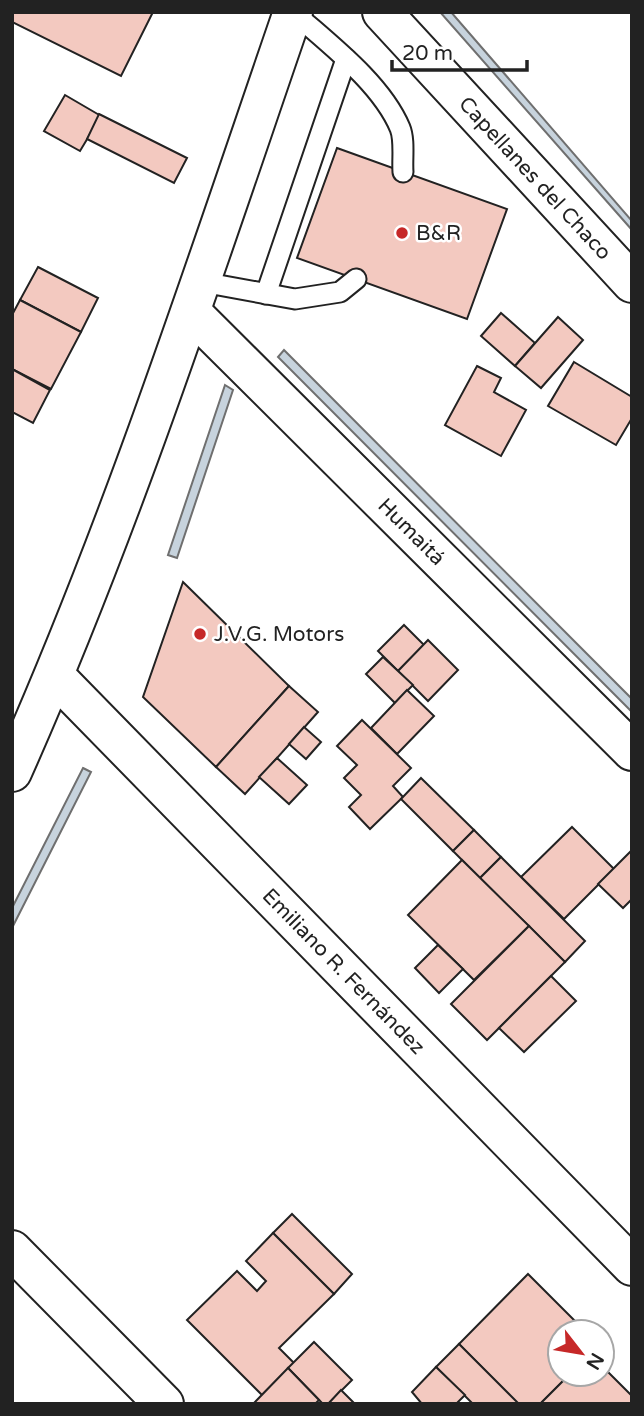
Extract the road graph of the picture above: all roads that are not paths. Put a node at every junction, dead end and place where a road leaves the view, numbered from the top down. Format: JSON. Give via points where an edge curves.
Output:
{"nodes":[{"id":1,"x":293,"y":12,"type":"edge"},
{"id":2,"x":382,"y":12,"type":"edge"},
{"id":3,"x":346,"y":60,"type":"junction"},
{"id":4,"x":403,"y":172,"type":"dead end"},
{"id":5,"x":627,"y":269,"type":"edge"},
{"id":6,"x":356,"y":279,"type":"dead end"},
{"id":7,"x":266,"y":294,"type":"junction"},
{"id":8,"x":197,"y":297,"type":"junction"},
{"id":9,"x":55,"y":676,"type":"junction"},
{"id":10,"x":632,"y":751,"type":"edge"},
{"id":11,"x":12,"y":772,"type":"edge"},
{"id":12,"x":12,"y":1250,"type":"edge"},
{"id":13,"x":632,"y":1266,"type":"edge"},
{"id":14,"x":164,"y":1404,"type":"edge"}],
"edges":[{"from":1,"to":3,"type":"lane"},
{"from":1,"to":8,"type":"street"},
{"from":2,"to":5,"type":"street","name":"Capellanes del Chaco"},
{"from":3,"to":4,"type":"lane","via":[[383,100],[401,130]]},
{"from":3,"to":7,"type":"lane"},
{"from":6,"to":7,"type":"lane","via":[[340,292],[317,296],[295,299]]},
{"from":7,"to":8,"type":"lane"},
{"from":8,"to":9,"type":"street"},
{"from":8,"to":10,"type":"street","name":"Humaitá"},
{"from":9,"to":11,"type":"street"},
{"from":9,"to":13,"type":"street","name":"Emiliano R. Fernández"},
{"from":12,"to":14,"type":"street"}]}
